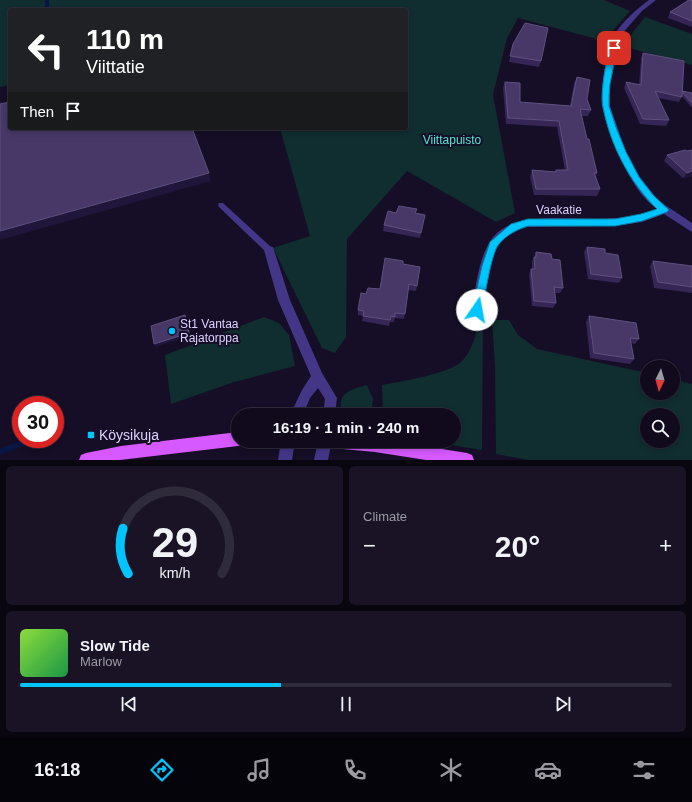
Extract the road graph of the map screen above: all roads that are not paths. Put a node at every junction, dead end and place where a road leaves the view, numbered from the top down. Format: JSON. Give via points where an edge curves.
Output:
{"nodes":[{"id":1,"x":654,"y":0,"type":"edge"},
{"id":2,"x":221,"y":205,"type":"dead end"},
{"id":3,"x":664,"y":210,"type":"junction"},
{"id":4,"x":692,"y":228,"type":"edge"},
{"id":5,"x":269,"y":250,"type":"joint"},
{"id":6,"x":477,"y":310,"type":"dead end"},
{"id":7,"x":318,"y":377,"type":"junction"},
{"id":8,"x":299,"y":408,"type":"edge"},
{"id":9,"x":330,"y":408,"type":"edge"},
{"id":10,"x":231,"y":440,"type":"edge"},
{"id":11,"x":287,"y":448,"type":"edge"},
{"id":12,"x":324,"y":448,"type":"edge"},
{"id":13,"x":393,"y":448,"type":"edge"},
{"id":14,"x":86,"y":460,"type":"edge"},
{"id":15,"x":285,"y":460,"type":"edge"},
{"id":16,"x":321,"y":460,"type":"edge"},
{"id":17,"x":467,"y":460,"type":"edge"}],
"edges":[{"from":1,"to":3,"type":"street","via":[[640,10],[618,35],[606,84],[606,106],[622,152],[636,178]]},
{"from":2,"to":5,"type":"lane"},
{"from":3,"to":4,"type":"street"},
{"from":3,"to":6,"type":"street","name":"Vaakatie","via":[[642,218],[615,222],[528,223],[515,226],[494,242]]},
{"from":5,"to":7,"type":"street","via":[[284,300]]},
{"from":7,"to":8,"type":"street"},
{"from":7,"to":9,"type":"street","via":[[331,398]]},
{"from":10,"to":14,"type":"main road","via":[[121,453]]},
{"from":11,"to":15,"type":"street"},
{"from":12,"to":16,"type":"street"},
{"from":13,"to":17,"type":"main road"}]}
